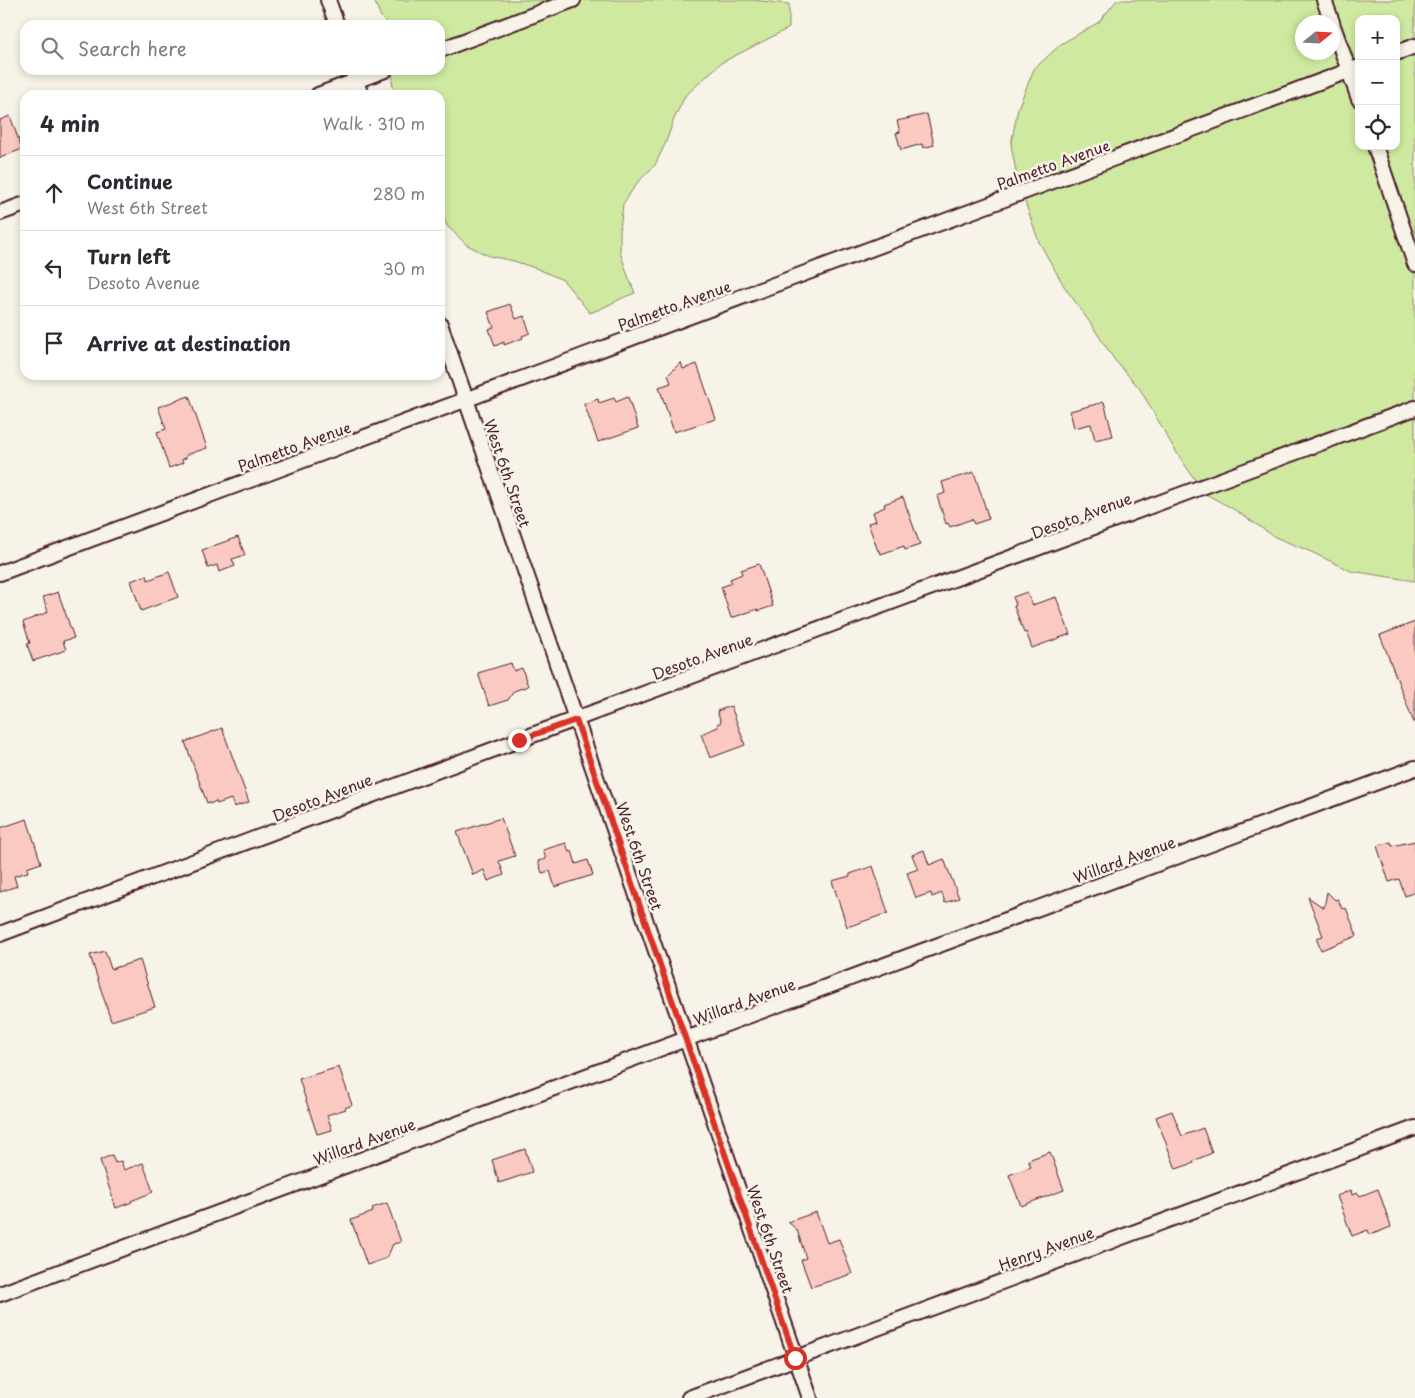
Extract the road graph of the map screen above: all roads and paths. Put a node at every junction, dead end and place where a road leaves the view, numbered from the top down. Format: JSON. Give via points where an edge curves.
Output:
{"nodes":[{"id":1,"x":328,"y":0,"type":"edge"},
{"id":2,"x":573,"y":0,"type":"edge"},
{"id":3,"x":1324,"y":0,"type":"edge"},
{"id":4,"x":1329,"y":15,"type":"edge"},
{"id":5,"x":335,"y":20,"type":"edge"},
{"id":6,"x":1340,"y":40,"type":"edge"},
{"id":7,"x":1415,"y":46,"type":"edge"},
{"id":8,"x":445,"y":48,"type":"edge"},
{"id":9,"x":1400,"y":52,"type":"edge"},
{"id":10,"x":1354,"y":69,"type":"edge"},
{"id":11,"x":354,"y":75,"type":"edge"},
{"id":12,"x":327,"y":90,"type":"edge"},
{"id":13,"x":359,"y":90,"type":"edge"},
{"id":14,"x":1376,"y":150,"type":"edge"},
{"id":15,"x":20,"y":206,"type":"edge"},
{"id":16,"x":0,"y":213,"type":"edge"},
{"id":17,"x":1415,"y":264,"type":"edge"},
{"id":18,"x":445,"y":339,"type":"edge"},
{"id":19,"x":466,"y":400,"type":"junction"},
{"id":20,"x":1415,"y":408,"type":"edge"},
{"id":21,"x":0,"y":573,"type":"edge"},
{"id":22,"x":576,"y":720,"type":"junction"},
{"id":23,"x":1415,"y":768,"type":"edge"},
{"id":24,"x":0,"y":934,"type":"edge"},
{"id":25,"x":685,"y":1040,"type":"junction"},
{"id":26,"x":1415,"y":1128,"type":"edge"},
{"id":27,"x":0,"y":1294,"type":"edge"},
{"id":28,"x":795,"y":1358,"type":"junction"},
{"id":29,"x":689,"y":1398,"type":"edge"},
{"id":30,"x":810,"y":1398,"type":"edge"}],
"edges":[{"from":1,"to":5,"type":"street"},
{"from":2,"to":8,"type":"street"},
{"from":3,"to":4,"type":"street"},
{"from":6,"to":10,"type":"street"},
{"from":7,"to":9,"type":"street"},
{"from":10,"to":19,"type":"street","name":"Palmetto Avenue"},
{"from":11,"to":12,"type":"street"},
{"from":11,"to":13,"type":"street"},
{"from":14,"to":17,"type":"street"},
{"from":15,"to":16,"type":"street"},
{"from":18,"to":19,"type":"street","name":"West 6th Street"},
{"from":19,"to":21,"type":"street","name":"Palmetto Avenue"},
{"from":19,"to":22,"type":"street","name":"West 6th Street"},
{"from":20,"to":22,"type":"street","name":"Desoto Avenue"},
{"from":22,"to":24,"type":"street","name":"Desoto Avenue"},
{"from":22,"to":25,"type":"street","name":"West 6th Street"},
{"from":23,"to":25,"type":"street","name":"Willard Avenue"},
{"from":25,"to":27,"type":"street","name":"Willard Avenue"},
{"from":25,"to":28,"type":"street","name":"West 6th Street"},
{"from":26,"to":28,"type":"street","name":"Henry Avenue"},
{"from":28,"to":29,"type":"street","name":"Henry Avenue"},
{"from":28,"to":30,"type":"street","name":"West 6th Street"}]}
